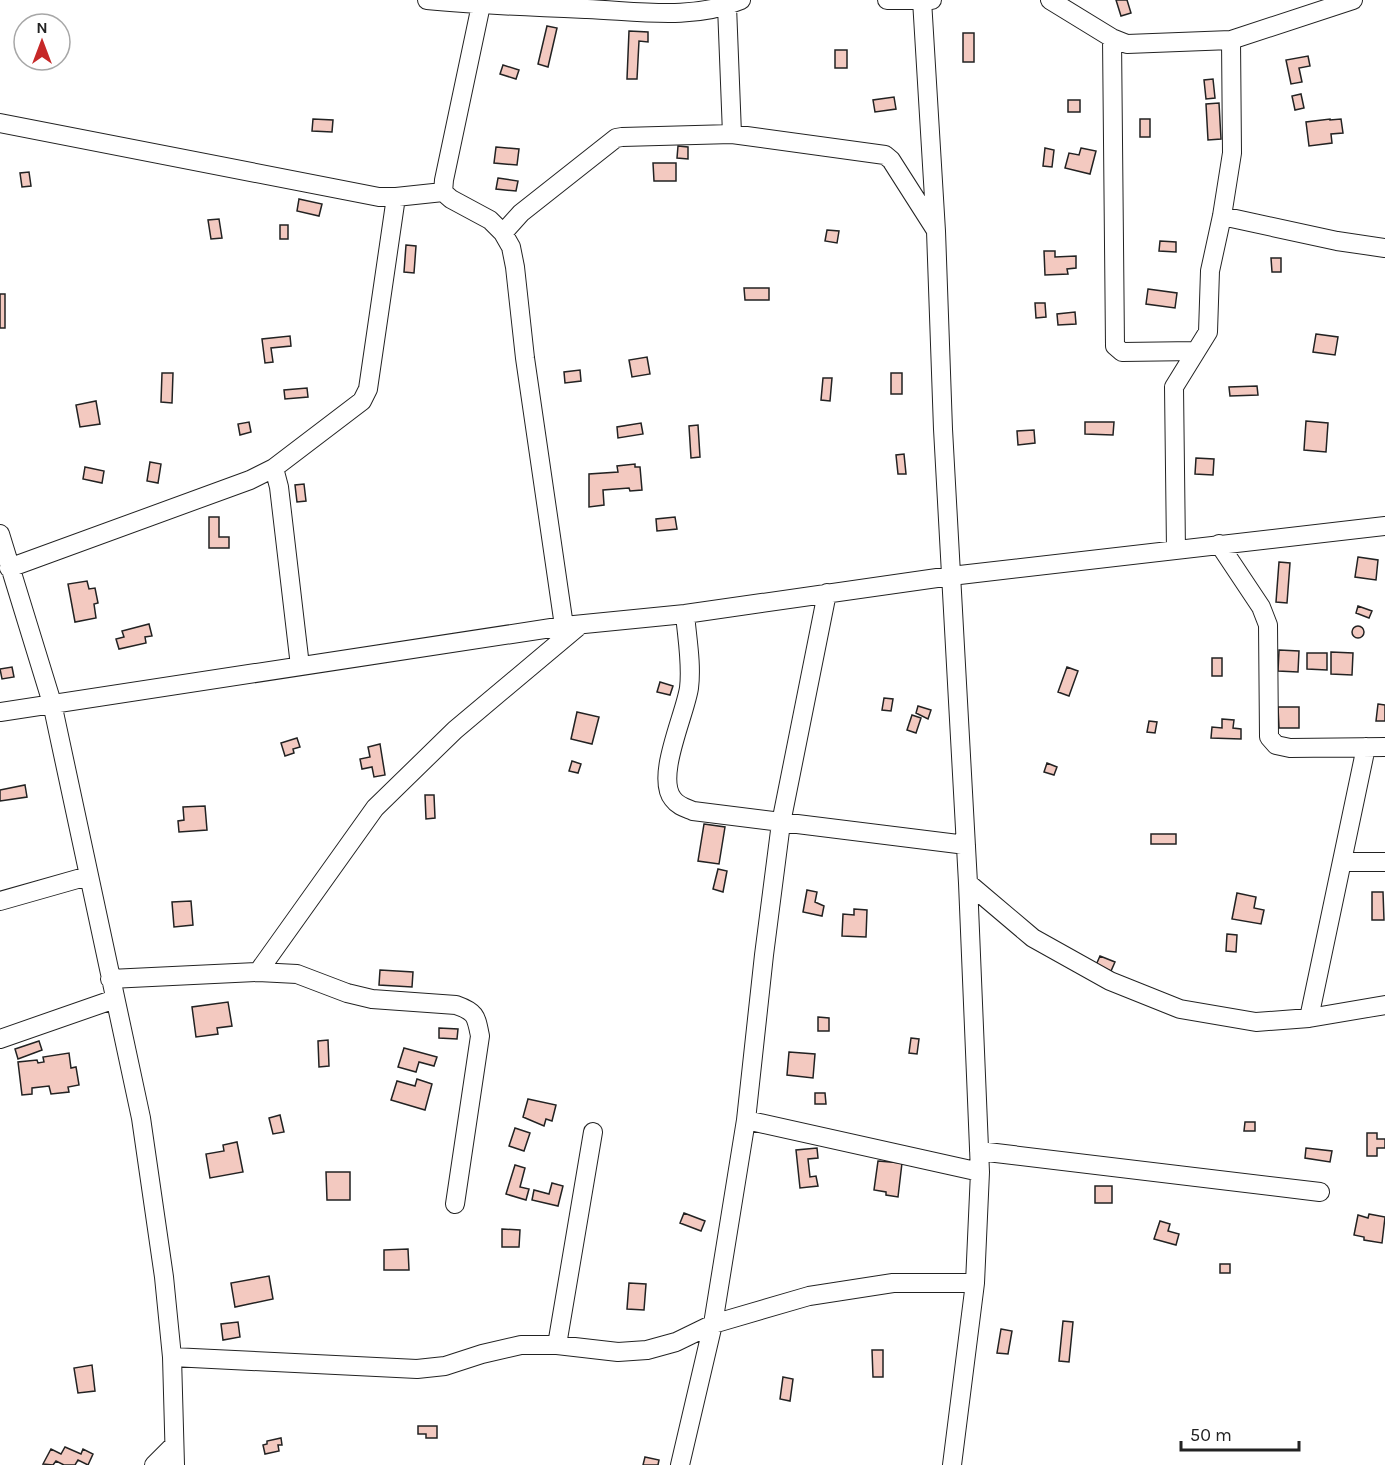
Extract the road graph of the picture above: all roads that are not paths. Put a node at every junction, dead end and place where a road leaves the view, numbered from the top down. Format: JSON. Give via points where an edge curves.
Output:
{"nodes":[{"id":1,"x":427,"y":0,"type":"edge"},
{"id":2,"x":887,"y":0,"type":"edge"},
{"id":3,"x":926,"y":0,"type":"edge"},
{"id":4,"x":1050,"y":0,"type":"edge"},
{"id":5,"x":1353,"y":0,"type":"edge"},
{"id":6,"x":453,"y":1,"type":"edge"},
{"id":7,"x":734,"y":3,"type":"edge"},
{"id":8,"x":481,"y":4,"type":"junction"},
{"id":9,"x":1112,"y":38,"type":"junction"},
{"id":10,"x":1231,"y":40,"type":"junction"},
{"id":11,"x":0,"y":123,"type":"edge"},
{"id":12,"x":732,"y":134,"type":"junction"},
{"id":13,"x":443,"y":192,"type":"junction"},
{"id":14,"x":396,"y":197,"type":"junction"},
{"id":15,"x":1222,"y":216,"type":"junction"},
{"id":16,"x":936,"y":231,"type":"junction"},
{"id":17,"x":503,"y":232,"type":"junction"},
{"id":18,"x":1385,"y":248,"type":"edge"},
{"id":19,"x":1196,"y":351,"type":"junction"},
{"id":20,"x":274,"y":468,"type":"junction"},
{"id":21,"x":1385,"y":526,"type":"edge"},
{"id":22,"x":0,"y":534,"type":"edge"},
{"id":23,"x":1219,"y":544,"type":"junction"},
{"id":24,"x":1176,"y":550,"type":"junction"},
{"id":25,"x":9,"y":568,"type":"junction"},
{"id":26,"x":951,"y":576,"type":"junction"},
{"id":27,"x":827,"y":593,"type":"junction"},
{"id":28,"x":685,"y":614,"type":"junction"},
{"id":29,"x":572,"y":626,"type":"junction"},
{"id":30,"x":300,"y":666,"type":"junction"},
{"id":31,"x":52,"y":704,"type":"junction"},
{"id":32,"x":0,"y":712,"type":"edge"},
{"id":33,"x":1366,"y":747,"type":"junction"},
{"id":34,"x":1385,"y":747,"type":"edge"},
{"id":35,"x":781,"y":823,"type":"junction"},
{"id":36,"x":966,"y":845,"type":"junction"},
{"id":37,"x":1342,"y":862,"type":"junction"},
{"id":38,"x":1385,"y":862,"type":"edge"},
{"id":39,"x":88,"y":876,"type":"junction"},
{"id":40,"x":968,"y":883,"type":"junction"},
{"id":41,"x":0,"y":902,"type":"edge"},
{"id":42,"x":258,"y":972,"type":"junction"},
{"id":43,"x":110,"y":979,"type":"junction"},
{"id":44,"x":115,"y":999,"type":"junction"},
{"id":45,"x":1385,"y":1005,"type":"edge"},
{"id":46,"x":1309,"y":1018,"type":"junction"},
{"id":47,"x":0,"y":1039,"type":"edge"},
{"id":48,"x":746,"y":1120,"type":"junction"},
{"id":49,"x":593,"y":1132,"type":"dead end"},
{"id":50,"x":979,"y":1151,"type":"junction"},
{"id":51,"x":980,"y":1172,"type":"junction"},
{"id":52,"x":1320,"y":1191,"type":"dead end"},
{"id":53,"x":455,"y":1204,"type":"dead end"},
{"id":54,"x":975,"y":1283,"type":"junction"},
{"id":55,"x":713,"y":1324,"type":"junction"},
{"id":56,"x":556,"y":1345,"type":"junction"},
{"id":57,"x":172,"y":1357,"type":"junction"},
{"id":58,"x":174,"y":1445,"type":"junction"},
{"id":59,"x":154,"y":1465,"type":"edge"},
{"id":60,"x":175,"y":1465,"type":"edge"},
{"id":61,"x":680,"y":1465,"type":"edge"},
{"id":62,"x":952,"y":1465,"type":"edge"}],
"edges":[{"from":1,"to":6,"type":"street"},
{"from":2,"to":3,"type":"street"},
{"from":3,"to":16,"type":"street"},
{"from":4,"to":9,"type":"street"},
{"from":5,"to":10,"type":"street"},
{"from":6,"to":8,"type":"street"},
{"from":7,"to":8,"type":"street","via":[[690,14]]},
{"from":7,"to":12,"type":"street"},
{"from":8,"to":13,"type":"street"},
{"from":9,"to":10,"type":"street","via":[[1127,44]]},
{"from":9,"to":19,"type":"street","via":[[1115,346],[1122,352]]},
{"from":10,"to":15,"type":"street","via":[[1232,153]]},
{"from":11,"to":14,"type":"street","via":[[379,197]]},
{"from":12,"to":16,"type":"street","via":[[885,155]]},
{"from":12,"to":17,"type":"street","via":[[616,138],[521,213]]},
{"from":13,"to":14,"type":"street"},
{"from":13,"to":17,"type":"street"},
{"from":14,"to":20,"type":"street","via":[[368,389],[362,401]]},
{"from":15,"to":18,"type":"street"},
{"from":15,"to":19,"type":"street","via":[[1210,271],[1208,332]]},
{"from":16,"to":26,"type":"street"},
{"from":17,"to":29,"type":"street","via":[[515,267],[525,358]]},
{"from":19,"to":24,"type":"street","via":[[1174,387]]},
{"from":20,"to":25,"type":"street"},
{"from":20,"to":30,"type":"street"},
{"from":21,"to":23,"type":"street"},
{"from":22,"to":25,"type":"street"},
{"from":23,"to":24,"type":"street"},
{"from":23,"to":33,"type":"street","via":[[1261,607],[1268,626],[1269,737],[1276,745],[1290,748]]},
{"from":24,"to":26,"type":"street"},
{"from":25,"to":31,"type":"street"},
{"from":26,"to":27,"type":"street"},
{"from":26,"to":36,"type":"street"},
{"from":27,"to":28,"type":"street"},
{"from":27,"to":35,"type":"street"},
{"from":28,"to":29,"type":"street"},
{"from":28,"to":35,"type":"street","via":[[689,689],[669,761],[670,794],[680,806],[693,811]]},
{"from":29,"to":30,"type":"street"},
{"from":29,"to":42,"type":"street","via":[[375,807]]},
{"from":30,"to":31,"type":"street"},
{"from":31,"to":32,"type":"street"},
{"from":31,"to":39,"type":"street"},
{"from":33,"to":34,"type":"street"},
{"from":33,"to":37,"type":"street"},
{"from":35,"to":36,"type":"street"},
{"from":35,"to":48,"type":"street"},
{"from":36,"to":40,"type":"street"},
{"from":37,"to":38,"type":"street"},
{"from":37,"to":46,"type":"street"},
{"from":39,"to":41,"type":"street"},
{"from":39,"to":43,"type":"street"},
{"from":40,"to":46,"type":"street","via":[[1033,938],[1110,981],[1180,1009],[1256,1022]]},
{"from":40,"to":50,"type":"street"},
{"from":42,"to":43,"type":"street"},
{"from":42,"to":53,"type":"street","via":[[297,974],[372,999],[456,1005],[476,1017],[480,1036]]},
{"from":43,"to":44,"type":"street"},
{"from":44,"to":47,"type":"street"},
{"from":44,"to":57,"type":"street","via":[[141,1118]]},
{"from":45,"to":46,"type":"street"},
{"from":48,"to":51,"type":"street"},
{"from":48,"to":55,"type":"street"},
{"from":49,"to":56,"type":"street"},
{"from":50,"to":51,"type":"street"},
{"from":50,"to":52,"type":"street"},
{"from":51,"to":54,"type":"street"},
{"from":54,"to":55,"type":"street","via":[[893,1283],[819,1294]]},
{"from":54,"to":62,"type":"street"},
{"from":55,"to":56,"type":"street","via":[[676,1342],[647,1350],[618,1352]]},
{"from":55,"to":61,"type":"street"},
{"from":56,"to":57,"type":"street","via":[[521,1345],[445,1366],[417,1369]]},
{"from":57,"to":58,"type":"street"},
{"from":58,"to":59,"type":"street"},
{"from":58,"to":60,"type":"street"}]}
